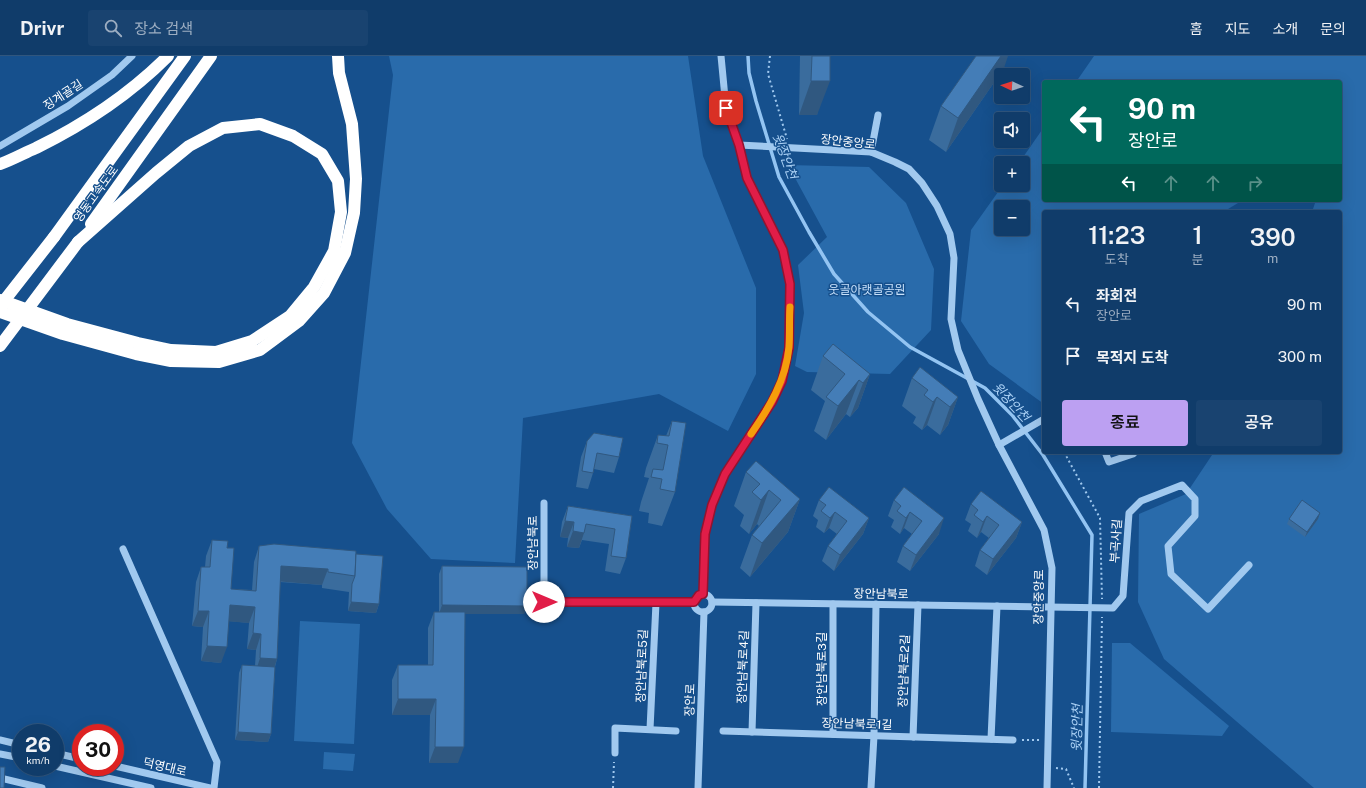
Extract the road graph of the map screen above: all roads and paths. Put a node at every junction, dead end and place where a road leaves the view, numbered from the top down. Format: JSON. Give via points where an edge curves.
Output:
{"nodes":[{"id":1,"x":132,"y":56,"type":"edge"},
{"id":2,"x":168,"y":56,"type":"edge"},
{"id":3,"x":185,"y":56,"type":"edge"},
{"id":4,"x":211,"y":56,"type":"edge"},
{"id":5,"x":338,"y":56,"type":"edge"},
{"id":6,"x":721,"y":56,"type":"edge"},
{"id":7,"x":770,"y":56,"type":"edge"},
{"id":8,"x":878,"y":115,"type":"dead end"},
{"id":9,"x":739,"y":145,"type":"junction"},
{"id":10,"x":0,"y":146,"type":"edge"},
{"id":11,"x":790,"y":148,"type":"junction"},
{"id":12,"x":871,"y":152,"type":"junction"},
{"id":13,"x":0,"y":164,"type":"edge"},
{"id":14,"x":78,"y":242,"type":"junction"},
{"id":15,"x":0,"y":300,"type":"edge"},
{"id":16,"x":0,"y":306,"type":"edge"},
{"id":17,"x":0,"y":312,"type":"edge"},
{"id":18,"x":0,"y":346,"type":"edge"},
{"id":19,"x":1041,"y":421,"type":"edge"},
{"id":20,"x":999,"y":445,"type":"junction"},
{"id":21,"x":1106,"y":454,"type":"edge"},
{"id":22,"x":1133,"y":454,"type":"edge"},
{"id":23,"x":544,"y":503,"type":"dead end"},
{"id":24,"x":123,"y":549,"type":"dead end"},
{"id":25,"x":1249,"y":564,"type":"dead end"},
{"id":26,"x":703,"y":594,"type":"junction"},
{"id":27,"x":694,"y":602,"type":"junction"},
{"id":28,"x":712,"y":602,"type":"junction"},
{"id":29,"x":656,"y":603,"type":"junction"},
{"id":30,"x":756,"y":603,"type":"junction"},
{"id":31,"x":833,"y":604,"type":"junction"},
{"id":32,"x":876,"y":604,"type":"junction"},
{"id":33,"x":918,"y":605,"type":"junction"},
{"id":34,"x":997,"y":606,"type":"junction"},
{"id":35,"x":1050,"y":607,"type":"junction"},
{"id":36,"x":704,"y":612,"type":"junction"},
{"id":37,"x":650,"y":729,"type":"junction"},
{"id":38,"x":676,"y":731,"type":"dead end"},
{"id":39,"x":723,"y":731,"type":"dead end"},
{"id":40,"x":752,"y":732,"type":"junction"},
{"id":41,"x":833,"y":734,"type":"junction"},
{"id":42,"x":874,"y":736,"type":"junction"},
{"id":43,"x":913,"y":737,"type":"junction"},
{"id":44,"x":991,"y":739,"type":"junction"},
{"id":45,"x":0,"y":740,"type":"edge"},
{"id":46,"x":1013,"y":740,"type":"joint"},
{"id":47,"x":1047,"y":741,"type":"junction"},
{"id":48,"x":12,"y":743,"type":"edge"},
{"id":49,"x":615,"y":753,"type":"joint"},
{"id":50,"x":0,"y":754,"type":"edge"},
{"id":51,"x":12,"y":756,"type":"edge"},
{"id":52,"x":64,"y":768,"type":"edge"},
{"id":53,"x":124,"y":768,"type":"edge"},
{"id":54,"x":1047,"y":768,"type":"junction"},
{"id":55,"x":0,"y":778,"type":"edge"},
{"id":56,"x":42,"y":788,"type":"edge"},
{"id":57,"x":151,"y":788,"type":"edge"},
{"id":58,"x":210,"y":788,"type":"edge"},
{"id":59,"x":214,"y":788,"type":"edge"},
{"id":60,"x":613,"y":788,"type":"edge"},
{"id":61,"x":698,"y":788,"type":"edge"},
{"id":62,"x":871,"y":788,"type":"edge"},
{"id":63,"x":1047,"y":788,"type":"edge"},
{"id":64,"x":1074,"y":788,"type":"edge"}],
"edges":[{"from":1,"to":10,"type":"street","name":"징계골길","via":[[112,75],[68,106]]},
{"from":2,"to":13,"type":"highway","via":[[112,104],[67,133]]},
{"from":3,"to":16,"type":"highway","name":"영동고속도로","bridge":true,"via":[[54,237]]},
{"from":4,"to":14,"type":"highway","name":"영동고속도로"},
{"from":5,"to":17,"type":"highway","via":[[339,73],[352,124],[356,179],[354,213],[345,253],[324,293],[299,321],[260,350],[219,362],[171,361],[63,334]]},
{"from":6,"to":9,"type":"street","via":[[726,108]]},
{"from":7,"to":11,"type":"path","via":[[768,74]]},
{"from":8,"to":12,"type":"street"},
{"from":9,"to":11,"type":"street","name":"장안중앙로"},
{"from":9,"to":26,"type":"street","via":[[747,178],[783,250],[790,284],[789,348],[782,381],[772,402],[725,474],[712,505],[705,534]]},
{"from":11,"to":12,"type":"street","name":"장안중앙로"},
{"from":12,"to":20,"type":"street","name":"장안중앙로","via":[[909,169],[937,206],[950,234],[954,258],[951,320],[958,350]]},
{"from":14,"to":15,"type":"highway","via":[[189,146],[223,128],[260,124],[293,136],[322,154],[338,181],[341,212],[334,252],[314,287],[290,316],[252,341],[216,352],[171,350],[138,344],[68,324]]},
{"from":14,"to":18,"type":"highway","name":"영동고속도로","bridge":true},
{"from":19,"to":20,"type":"street"},
{"from":20,"to":35,"type":"street","name":"장안중앙로","via":[[1044,530],[1052,568]]},
{"from":21,"to":22,"type":"street","via":[[1109,462]]},
{"from":23,"to":29,"type":"street","name":"장안남북로","via":[[544,602]]},
{"from":24,"to":59,"type":"street","via":[[217,762]]},
{"from":25,"to":35,"type":"street","name":"부곡사길","via":[[1208,609],[1171,574],[1168,546],[1195,516],[1195,500],[1182,485],[1141,501],[1130,513],[1123,596],[1113,608]]},
{"from":26,"to":27,"type":"street"},
{"from":26,"to":28,"type":"street","via":[[711,598]]},
{"from":27,"to":29,"type":"street","name":"장안남북로"},
{"from":27,"to":36,"type":"street","via":[[695,607]]},
{"from":28,"to":30,"type":"street","name":"장안남북로"},
{"from":28,"to":36,"type":"street","via":[[711,607]]},
{"from":29,"to":37,"type":"street","name":"장안남북로5길"},
{"from":30,"to":31,"type":"street","name":"장안남북로"},
{"from":30,"to":40,"type":"street","name":"장안남북로4길"},
{"from":31,"to":32,"type":"street","name":"장안남북로"},
{"from":31,"to":41,"type":"street","name":"장안남북로3길"},
{"from":32,"to":33,"type":"street","name":"장안남북로"},
{"from":32,"to":42,"type":"street"},
{"from":33,"to":34,"type":"street","name":"장안남북로"},
{"from":33,"to":43,"type":"street","name":"장안남북로2길"},
{"from":34,"to":35,"type":"street","name":"장안남북로"},
{"from":34,"to":44,"type":"street"},
{"from":35,"to":47,"type":"street","name":"장안중앙로"},
{"from":36,"to":61,"type":"street","name":"장안로"},
{"from":37,"to":38,"type":"street"},
{"from":37,"to":49,"type":"street","via":[[615,728]]},
{"from":39,"to":40,"type":"street","name":"장안남북로1길"},
{"from":40,"to":41,"type":"street","name":"장안남북로1길"},
{"from":41,"to":42,"type":"street","name":"장안남북로1길"},
{"from":42,"to":43,"type":"street","name":"장안남북로1길"},
{"from":42,"to":62,"type":"street"},
{"from":43,"to":44,"type":"street","name":"장안남북로1길"},
{"from":44,"to":46,"type":"street","name":"장안남북로1길"},
{"from":45,"to":48,"type":"street"},
{"from":46,"to":47,"type":"path"},
{"from":47,"to":54,"type":"street","name":"장안중앙로"},
{"from":49,"to":60,"type":"path"},
{"from":50,"to":51,"type":"street"},
{"from":52,"to":57,"type":"street","name":"덕영대로"},
{"from":53,"to":58,"type":"street","name":"덕영대로"},
{"from":54,"to":63,"type":"street","name":"장안중앙로"},
{"from":54,"to":64,"type":"path","via":[[1066,769]]},
{"from":55,"to":56,"type":"street"}]}
